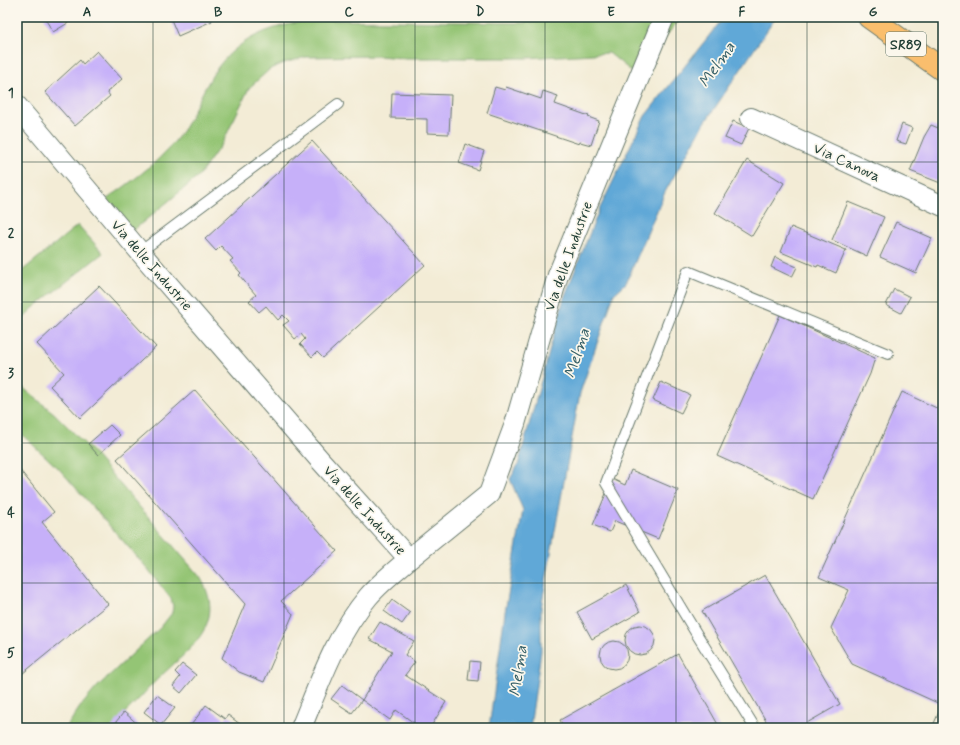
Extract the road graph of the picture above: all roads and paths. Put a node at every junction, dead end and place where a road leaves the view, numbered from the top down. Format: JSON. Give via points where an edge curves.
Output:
{"nodes":[{"id":1,"x":664,"y":17,"type":"edge"},
{"id":2,"x":869,"y":17,"type":"edge"},
{"id":3,"x":943,"y":70,"type":"edge"},
{"id":4,"x":338,"y":104,"type":"dead end"},
{"id":5,"x":17,"y":106,"type":"edge"},
{"id":6,"x":751,"y":118,"type":"dead end"},
{"id":7,"x":943,"y":206,"type":"edge"},
{"id":8,"x":140,"y":252,"type":"junction"},
{"id":9,"x":888,"y":354,"type":"dead end"},
{"id":10,"x":409,"y":559,"type":"junction"},
{"id":11,"x":301,"y":728,"type":"edge"},
{"id":12,"x":755,"y":728,"type":"edge"}],
"edges":[{"from":1,"to":10,"type":"street","name":"Via delle Industrie","via":[[558,275],[515,424],[489,494]]},
{"from":2,"to":3,"type":"highway","number":"SR89"},
{"from":4,"to":8,"type":"lane"},
{"from":5,"to":8,"type":"street","name":"Via delle Industrie"},
{"from":6,"to":7,"type":"street","name":"Via Canova"},
{"from":8,"to":10,"type":"street","name":"Via delle Industrie"},
{"from":9,"to":12,"type":"lane","via":[[688,271],[606,483]]},
{"from":10,"to":11,"type":"street","via":[[369,596],[347,625],[326,664]]}]}
